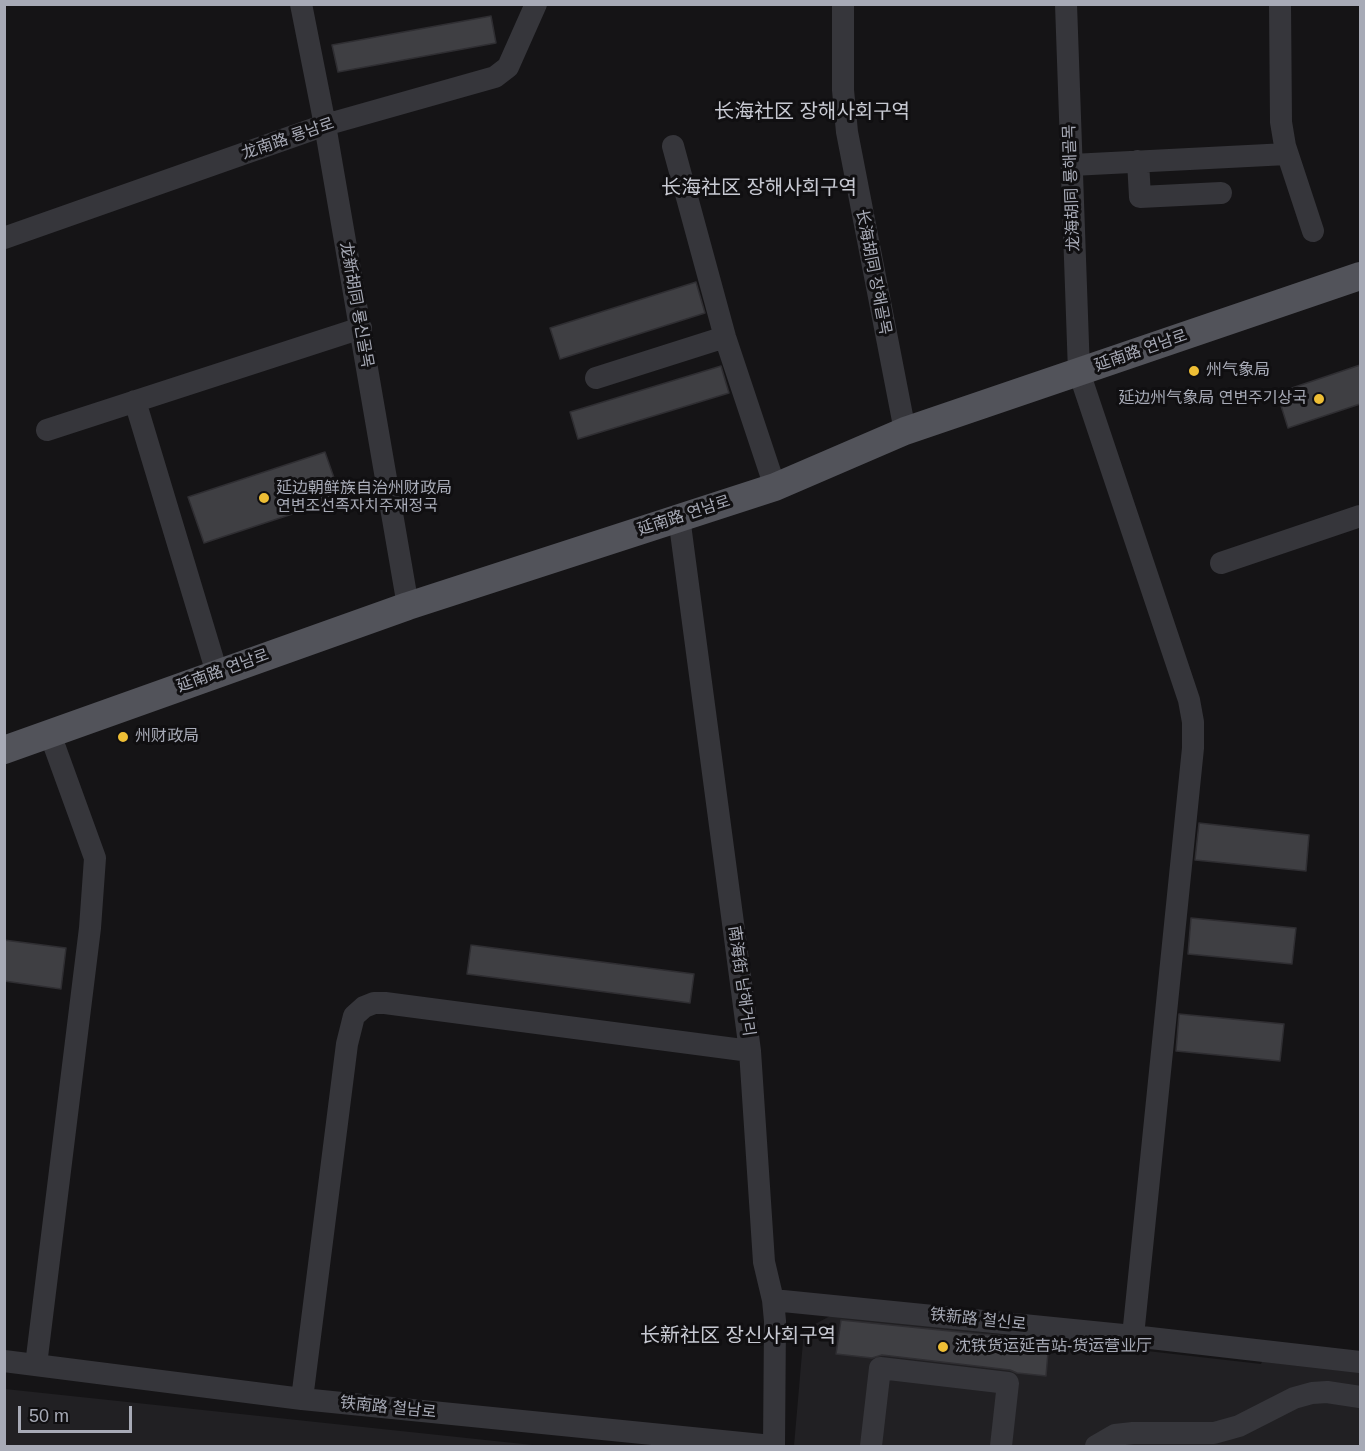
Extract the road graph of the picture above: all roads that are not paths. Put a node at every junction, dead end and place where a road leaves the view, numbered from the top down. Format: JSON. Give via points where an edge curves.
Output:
{"nodes":[{"id":1,"x":300,"y":4,"type":"edge"},
{"id":2,"x":536,"y":4,"type":"edge"},
{"id":3,"x":843,"y":4,"type":"edge"},
{"id":4,"x":1066,"y":4,"type":"edge"},
{"id":5,"x":1280,"y":4,"type":"edge"},
{"id":6,"x":325,"y":125,"type":"junction"},
{"id":7,"x":673,"y":146,"type":"dead end"},
{"id":8,"x":1287,"y":154,"type":"junction"},
{"id":9,"x":1138,"y":161,"type":"junction"},
{"id":10,"x":1072,"y":165,"type":"junction"},
{"id":11,"x":1221,"y":193,"type":"dead end"},
{"id":12,"x":1313,"y":231,"type":"dead end"},
{"id":13,"x":4,"y":238,"type":"edge"},
{"id":14,"x":1360,"y":276,"type":"edge"},
{"id":15,"x":361,"y":328,"type":"junction"},
{"id":16,"x":725,"y":338,"type":"junction"},
{"id":17,"x":1079,"y":372,"type":"junction"},
{"id":18,"x":596,"y":378,"type":"dead end"},
{"id":19,"x":135,"y":401,"type":"junction"},
{"id":20,"x":47,"y":430,"type":"dead end"},
{"id":21,"x":905,"y":431,"type":"junction"},
{"id":22,"x":775,"y":487,"type":"junction"},
{"id":23,"x":680,"y":516,"type":"junction"},
{"id":24,"x":1360,"y":516,"type":"edge"},
{"id":25,"x":1221,"y":563,"type":"dead end"},
{"id":26,"x":408,"y":606,"type":"junction"},
{"id":27,"x":217,"y":673,"type":"junction"},
{"id":28,"x":50,"y":734,"type":"junction"},
{"id":29,"x":4,"y":750,"type":"edge"},
{"id":30,"x":750,"y":1051,"type":"junction"},
{"id":31,"x":773,"y":1300,"type":"junction"},
{"id":32,"x":1133,"y":1336,"type":"junction"},
{"id":33,"x":4,"y":1361,"type":"edge"},
{"id":34,"x":1360,"y":1362,"type":"edge"},
{"id":35,"x":36,"y":1365,"type":"junction"},
{"id":36,"x":1360,"y":1397,"type":"edge"},
{"id":37,"x":302,"y":1399,"type":"junction"},
{"id":38,"x":773,"y":1446,"type":"edge"},
{"id":39,"x":871,"y":1446,"type":"edge"},
{"id":40,"x":1000,"y":1446,"type":"edge"},
{"id":41,"x":1096,"y":1446,"type":"edge"}],
"edges":[{"from":1,"to":6,"type":"street","name":"龙新胡同 룡신골목"},
{"from":2,"to":6,"type":"street","name":"龙南路 룡남로","via":[[508,67],[495,77]]},
{"from":3,"to":21,"type":"street","name":"长海胡同 장해골목","via":[[847,132]]},
{"from":4,"to":10,"type":"street","name":"龙海胡同 룡해골목"},
{"from":5,"to":8,"type":"street","via":[[1281,122]]},
{"from":6,"to":13,"type":"street","name":"龙南路 룡남로"},
{"from":6,"to":15,"type":"street","name":"龙新胡同 룡신골목"},
{"from":7,"to":16,"type":"street"},
{"from":8,"to":9,"type":"street"},
{"from":8,"to":12,"type":"street"},
{"from":9,"to":10,"type":"street"},
{"from":9,"to":11,"type":"street","via":[[1140,197]]},
{"from":10,"to":17,"type":"street","name":"龙海胡同 룡해골목"},
{"from":14,"to":17,"type":"main road","name":"延南路 연남로"},
{"from":15,"to":19,"type":"street"},
{"from":15,"to":26,"type":"street","name":"龙新胡同 룡신골목"},
{"from":16,"to":18,"type":"street"},
{"from":16,"to":22,"type":"street"},
{"from":17,"to":21,"type":"main road","name":"延南路 연남로"},
{"from":17,"to":32,"type":"street","name":"龙海胡同 룡해골목","via":[[1189,700],[1192,722],[1193,748]]},
{"from":19,"to":20,"type":"street"},
{"from":19,"to":27,"type":"street"},
{"from":21,"to":22,"type":"main road","name":"延南路 연남로"},
{"from":22,"to":23,"type":"main road","name":"延南路 연남로"},
{"from":23,"to":26,"type":"main road","name":"延南路 연남로"},
{"from":23,"to":30,"type":"street","name":"南海街 남해거리"},
{"from":24,"to":25,"type":"street"},
{"from":26,"to":27,"type":"main road","name":"延南路 연남로"},
{"from":27,"to":28,"type":"main road","name":"延南路 연남로"},
{"from":28,"to":29,"type":"main road","name":"延南路 연남로"},
{"from":28,"to":35,"type":"street","via":[[95,858],[90,928]]},
{"from":30,"to":31,"type":"street","name":"南海街 남해거리","via":[[764,1262]]},
{"from":30,"to":37,"type":"street","via":[[385,1003],[364,1007],[354,1016],[347,1044]]},
{"from":31,"to":32,"type":"street","name":"铁新路 철신로"},
{"from":31,"to":38,"type":"street","name":"南海街 남해거리"},
{"from":32,"to":34,"type":"street","name":"铁新路 철신로"},
{"from":33,"to":35,"type":"street","name":"铁南路 철남로"},
{"from":35,"to":37,"type":"street","name":"铁南路 철남로"},
{"from":36,"to":41,"type":"street","via":[[1312,1393],[1214,1433],[1133,1433],[1115,1436]]},
{"from":37,"to":38,"type":"street","name":"铁南路 철남로"},
{"from":39,"to":40,"type":"street","via":[[880,1368],[1008,1383]]}]}
